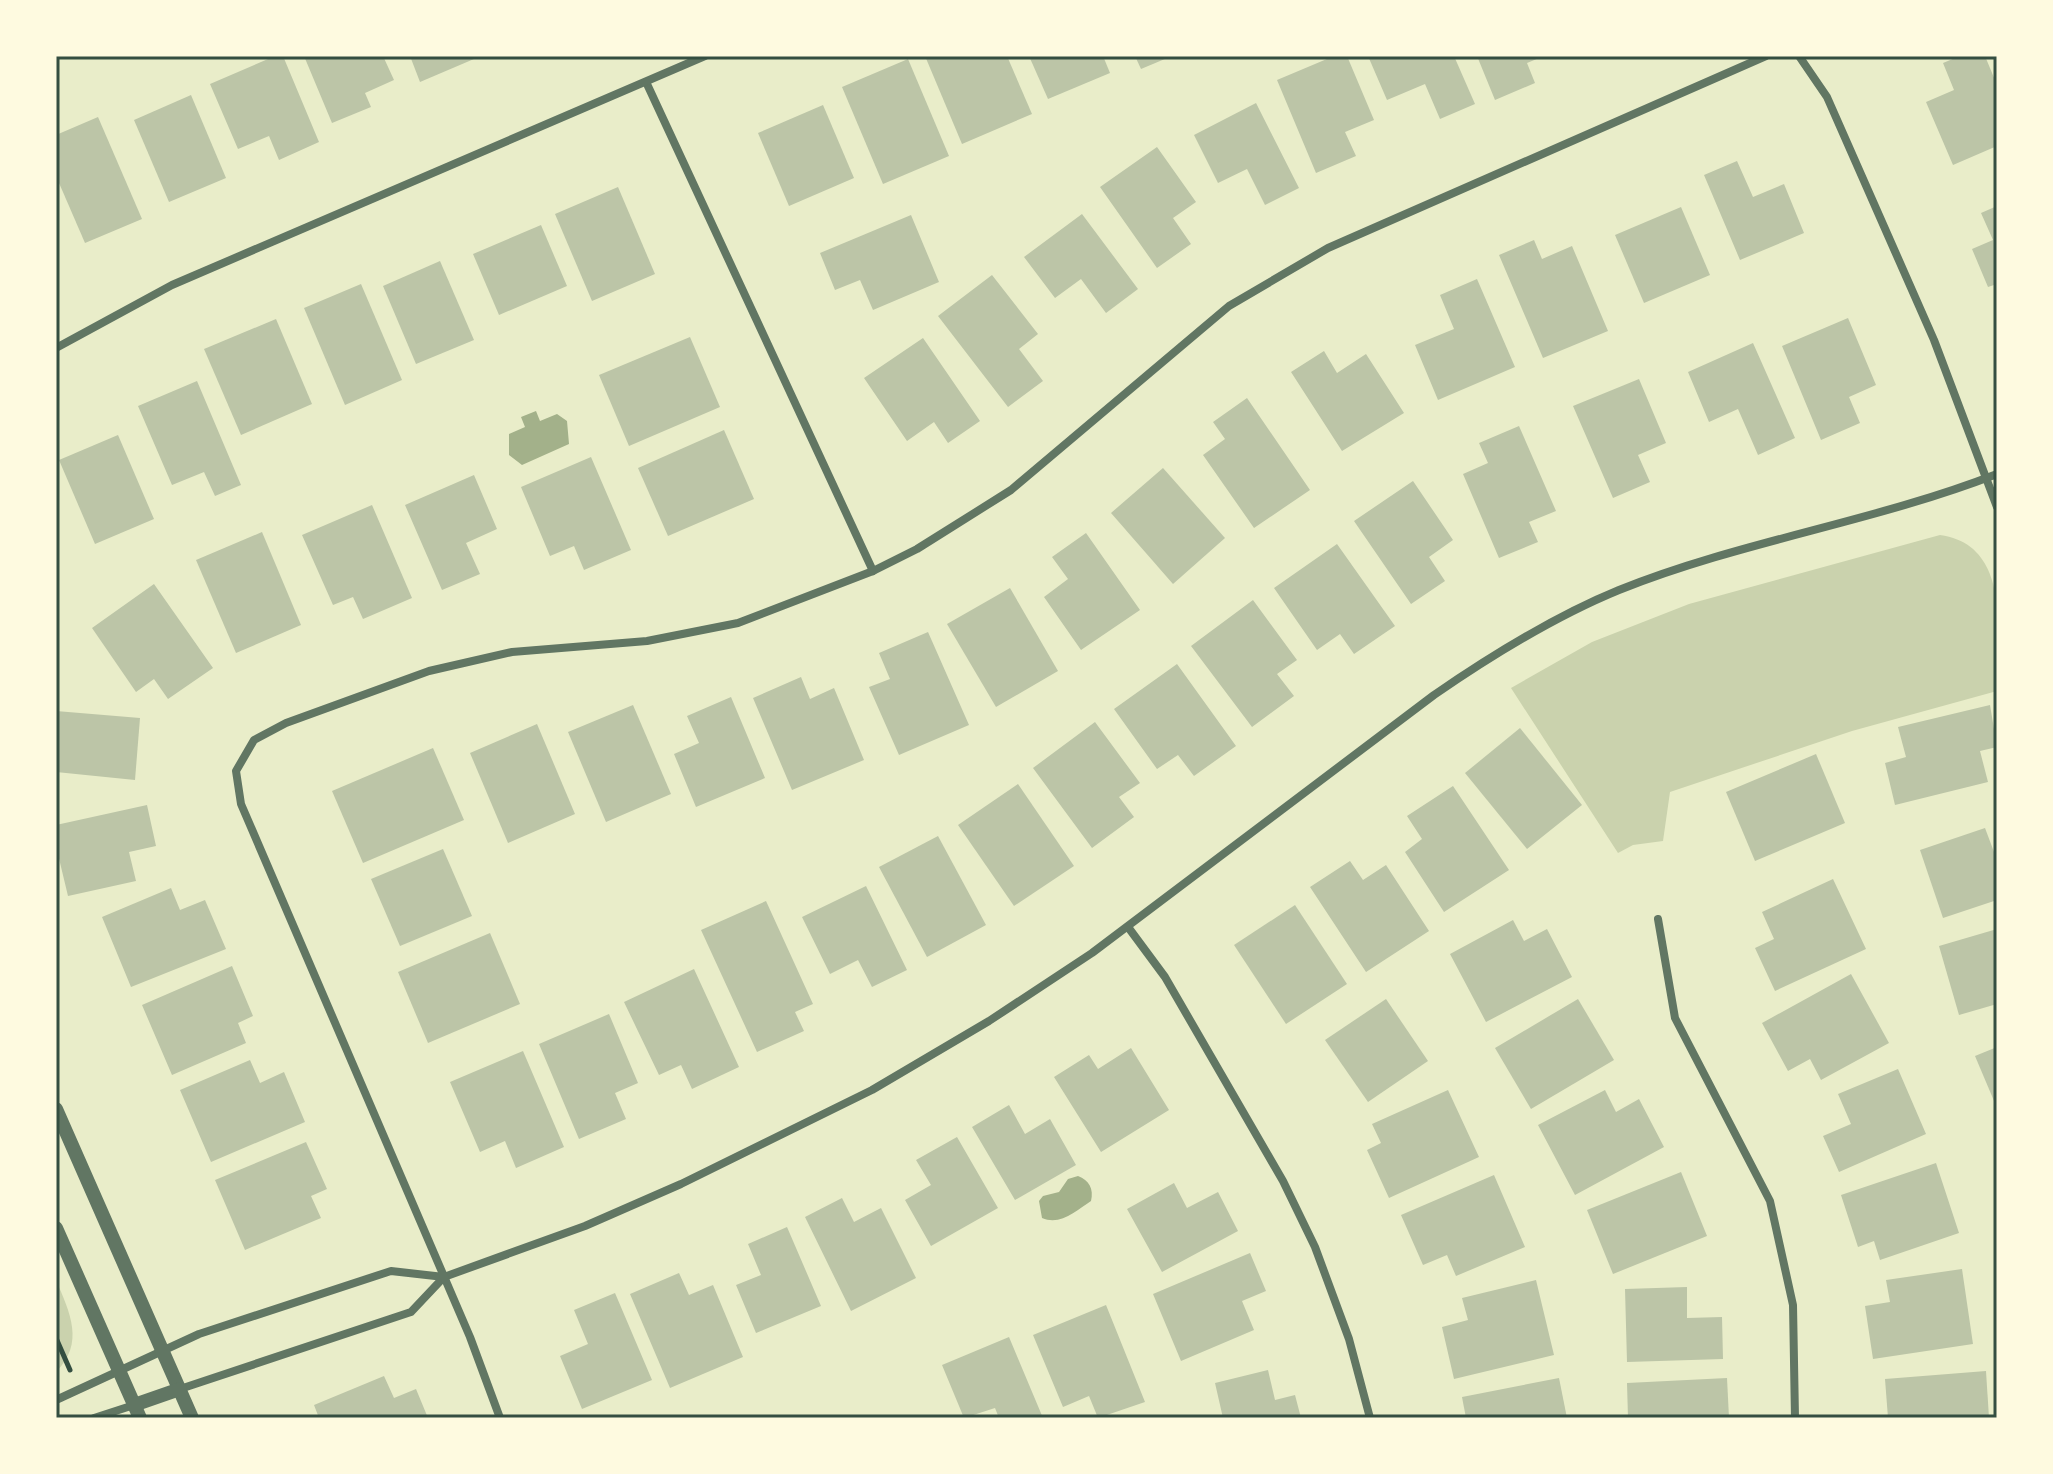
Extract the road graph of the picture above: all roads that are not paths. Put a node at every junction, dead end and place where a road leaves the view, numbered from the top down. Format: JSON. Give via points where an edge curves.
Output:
{"nodes":[{"id":1,"x":705,"y":56,"type":"edge"},
{"id":2,"x":1766,"y":56,"type":"edge"},
{"id":3,"x":1799,"y":56,"type":"edge"},
{"id":4,"x":647,"y":84,"type":"junction"},
{"id":5,"x":56,"y":348,"type":"edge"},
{"id":6,"x":1997,"y":474,"type":"edge"},
{"id":7,"x":1987,"y":478,"type":"junction"},
{"id":8,"x":1997,"y":507,"type":"edge"},
{"id":9,"x":873,"y":571,"type":"junction"},
{"id":10,"x":1658,"y":919,"type":"dead end"},
{"id":11,"x":1128,"y":927,"type":"junction"},
{"id":12,"x":56,"y":1109,"type":"edge"},
{"id":13,"x":56,"y":1228,"type":"edge"},
{"id":14,"x":444,"y":1277,"type":"junction"},
{"id":15,"x":163,"y":1351,"type":"junction"},
{"id":16,"x":120,"y":1371,"type":"junction"},
{"id":17,"x":180,"y":1389,"type":"junction"},
{"id":18,"x":56,"y":1400,"type":"edge"},
{"id":19,"x":137,"y":1411,"type":"edge"},
{"id":20,"x":94,"y":1418,"type":"edge"},
{"id":21,"x":192,"y":1418,"type":"edge"},
{"id":22,"x":500,"y":1418,"type":"edge"},
{"id":23,"x":1370,"y":1418,"type":"edge"},
{"id":24,"x":1795,"y":1418,"type":"edge"}],
"edges":[{"from":1,"to":4,"type":"street"},
{"from":2,"to":9,"type":"street","via":[[1328,248],[1229,306],[1011,490]]},
{"from":3,"to":7,"type":"street","via":[[1827,97],[1939,351]]},
{"from":4,"to":5,"type":"street","via":[[172,285]]},
{"from":4,"to":9,"type":"street"},
{"from":6,"to":7,"type":"street"},
{"from":7,"to":8,"type":"street"},
{"from":7,"to":11,"type":"street","via":[[1684,568],[1558,619],[1434,695]]},
{"from":9,"to":14,"type":"street","via":[[738,623],[647,641],[512,652],[429,671],[286,723],[254,740],[236,771],[241,804]]},
{"from":10,"to":24,"type":"street","via":[[1675,1018],[1770,1201],[1793,1305]]},
{"from":11,"to":14,"type":"street","via":[[989,1021],[777,1140],[585,1226]]},
{"from":11,"to":23,"type":"street","via":[[1165,977],[1283,1181],[1340,1313]]},
{"from":12,"to":15,"type":"street"},
{"from":13,"to":16,"type":"street"},
{"from":14,"to":15,"type":"street","via":[[391,1271]]},
{"from":14,"to":17,"type":"street","via":[[411,1312]]},
{"from":14,"to":22,"type":"street"},
{"from":15,"to":16,"type":"street"},
{"from":15,"to":17,"type":"street"},
{"from":16,"to":18,"type":"street"},
{"from":16,"to":19,"type":"street"},
{"from":17,"to":19,"type":"street"},
{"from":17,"to":21,"type":"street"},
{"from":19,"to":20,"type":"street"}]}
